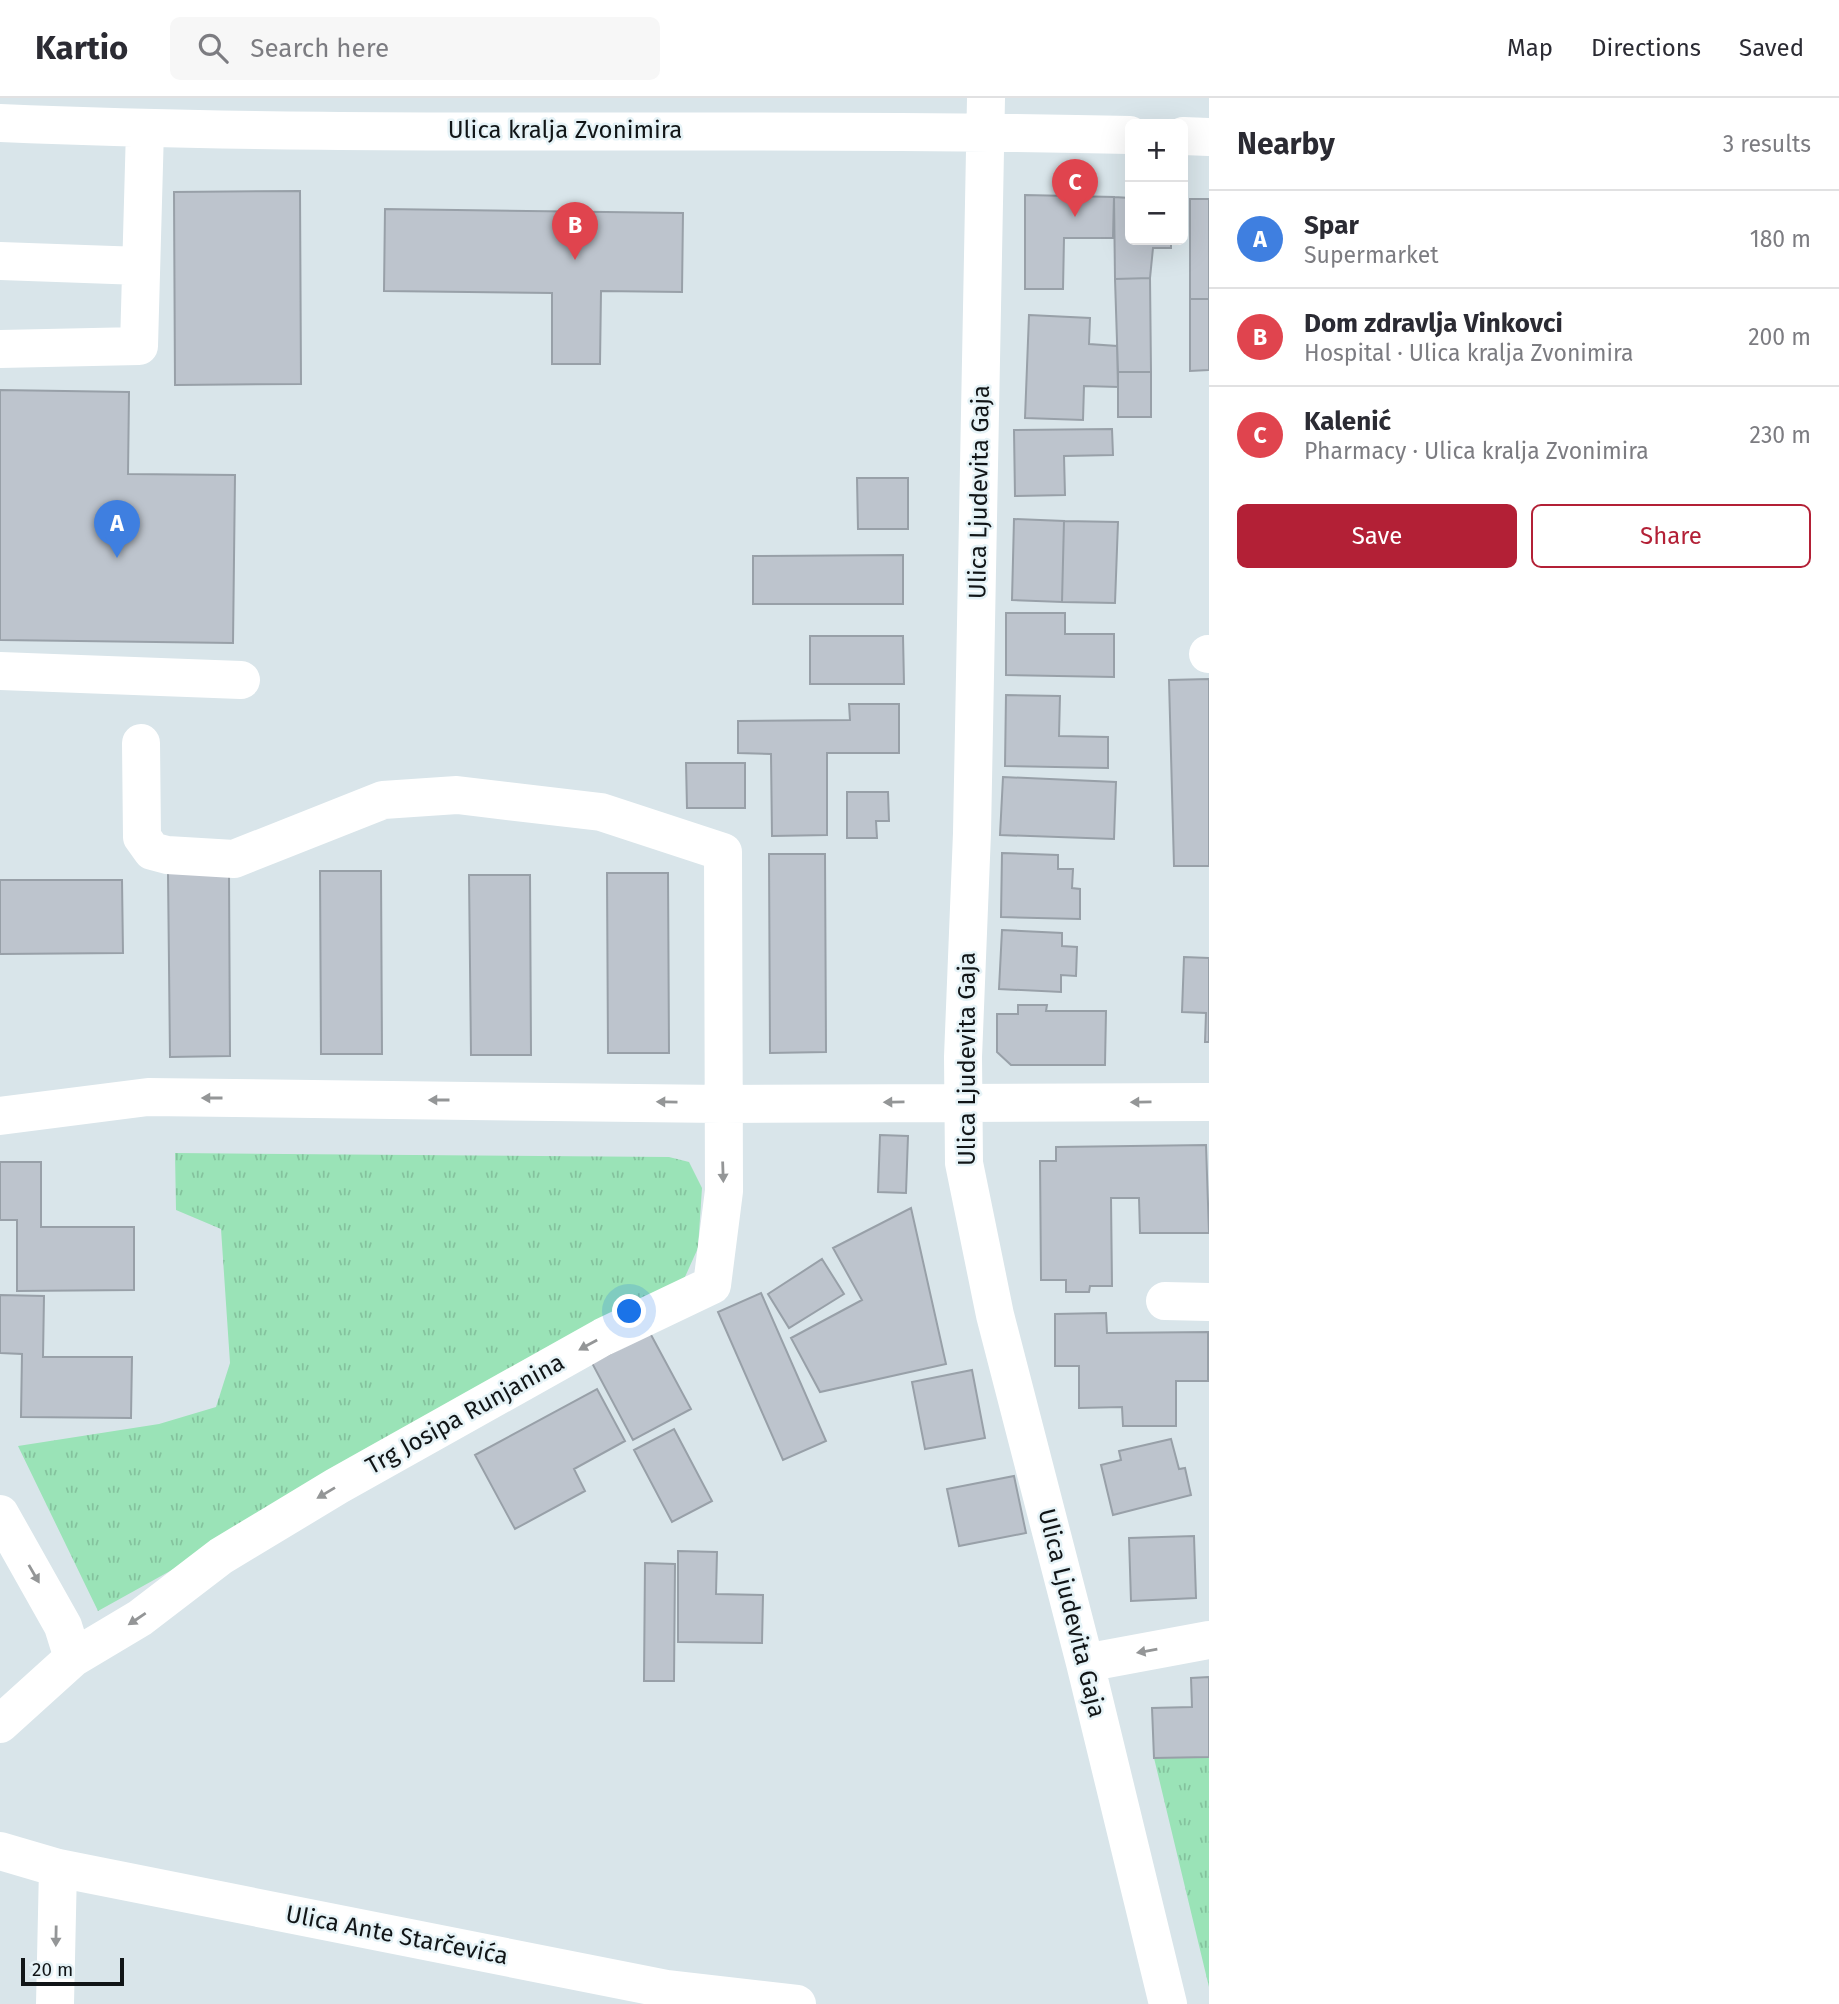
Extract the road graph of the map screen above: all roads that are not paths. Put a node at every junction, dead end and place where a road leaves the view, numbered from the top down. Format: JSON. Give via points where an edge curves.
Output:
{"nodes":[{"id":1,"x":987,"y":115,"type":"edge"},
{"id":2,"x":0,"y":123,"type":"edge"},
{"id":3,"x":145,"y":129,"type":"junction"},
{"id":4,"x":1125,"y":134,"type":"edge"},
{"id":5,"x":1188,"y":136,"type":"edge"},
{"id":6,"x":1209,"y":137,"type":"edge"},
{"id":7,"x":0,"y":261,"type":"edge"},
{"id":8,"x":141,"y":266,"type":"junction"},
{"id":9,"x":0,"y":349,"type":"edge"},
{"id":10,"x":0,"y":671,"type":"edge"},
{"id":11,"x":242,"y":680,"type":"dead end"},
{"id":12,"x":141,"y":743,"type":"dead end"},
{"id":13,"x":1209,"y":1102,"type":"edge"},
{"id":14,"x":963,"y":1103,"type":"junction"},
{"id":15,"x":722,"y":1104,"type":"junction"},
{"id":16,"x":0,"y":1116,"type":"edge"},
{"id":17,"x":1166,"y":1301,"type":"dead end"},
{"id":18,"x":1209,"y":1302,"type":"edge"},
{"id":19,"x":0,"y":1514,"type":"edge"},
{"id":20,"x":1209,"y":1640,"type":"edge"},
{"id":21,"x":73,"y":1658,"type":"junction"},
{"id":22,"x":1085,"y":1663,"type":"junction"},
{"id":23,"x":0,"y":1724,"type":"edge"},
{"id":24,"x":0,"y":1851,"type":"edge"},
{"id":25,"x":58,"y":1868,"type":"junction"},
{"id":26,"x":55,"y":2004,"type":"edge"},
{"id":27,"x":797,"y":2004,"type":"edge"},
{"id":28,"x":1168,"y":2004,"type":"edge"}],
"edges":[{"from":1,"to":3,"type":"street","name":"Ulica kralja Zvonimira"},
{"from":1,"to":4,"type":"street","name":"Ulica kralja Zvonimira"},
{"from":1,"to":14,"type":"street","name":"Ulica Ljudevita Gaja"},
{"from":2,"to":3,"type":"street","name":"Ulica kralja Zvonimira"},
{"from":3,"to":8,"type":"street"},
{"from":5,"to":6,"type":"street"},
{"from":7,"to":8,"type":"street"},
{"from":8,"to":9,"type":"street","via":[[139,346]]},
{"from":10,"to":11,"type":"street"},
{"from":12,"to":15,"type":"street","via":[[142,837],[152,851],[167,855],[234,859],[383,800],[457,795],[601,812],[723,852]]},
{"from":13,"to":14,"type":"street","one_way":true},
{"from":14,"to":15,"type":"street","one_way":true},
{"from":14,"to":22,"type":"street","name":"Ulica Ljudevita Gaja","via":[[964,1163],[979,1248]]},
{"from":15,"to":16,"type":"street","one_way":true,"via":[[148,1097]]},
{"from":15,"to":21,"type":"street","name":"Trg Josipa Runjanina","one_way":true,"via":[[724,1191],[712,1285],[603,1337],[337,1486],[222,1556],[140,1618]]},
{"from":17,"to":18,"type":"street"},
{"from":19,"to":21,"type":"street","one_way":true,"via":[[64,1626]]},
{"from":20,"to":22,"type":"street","one_way":true},
{"from":21,"to":23,"type":"street"},
{"from":22,"to":28,"type":"street","name":"Ulica Ljudevita Gaja"},
{"from":24,"to":25,"type":"street","name":"Ulica Ante Starčevića"},
{"from":25,"to":26,"type":"street","one_way":true},
{"from":25,"to":27,"type":"street","name":"Ulica Ante Starčevića","via":[[666,1989]]}]}
